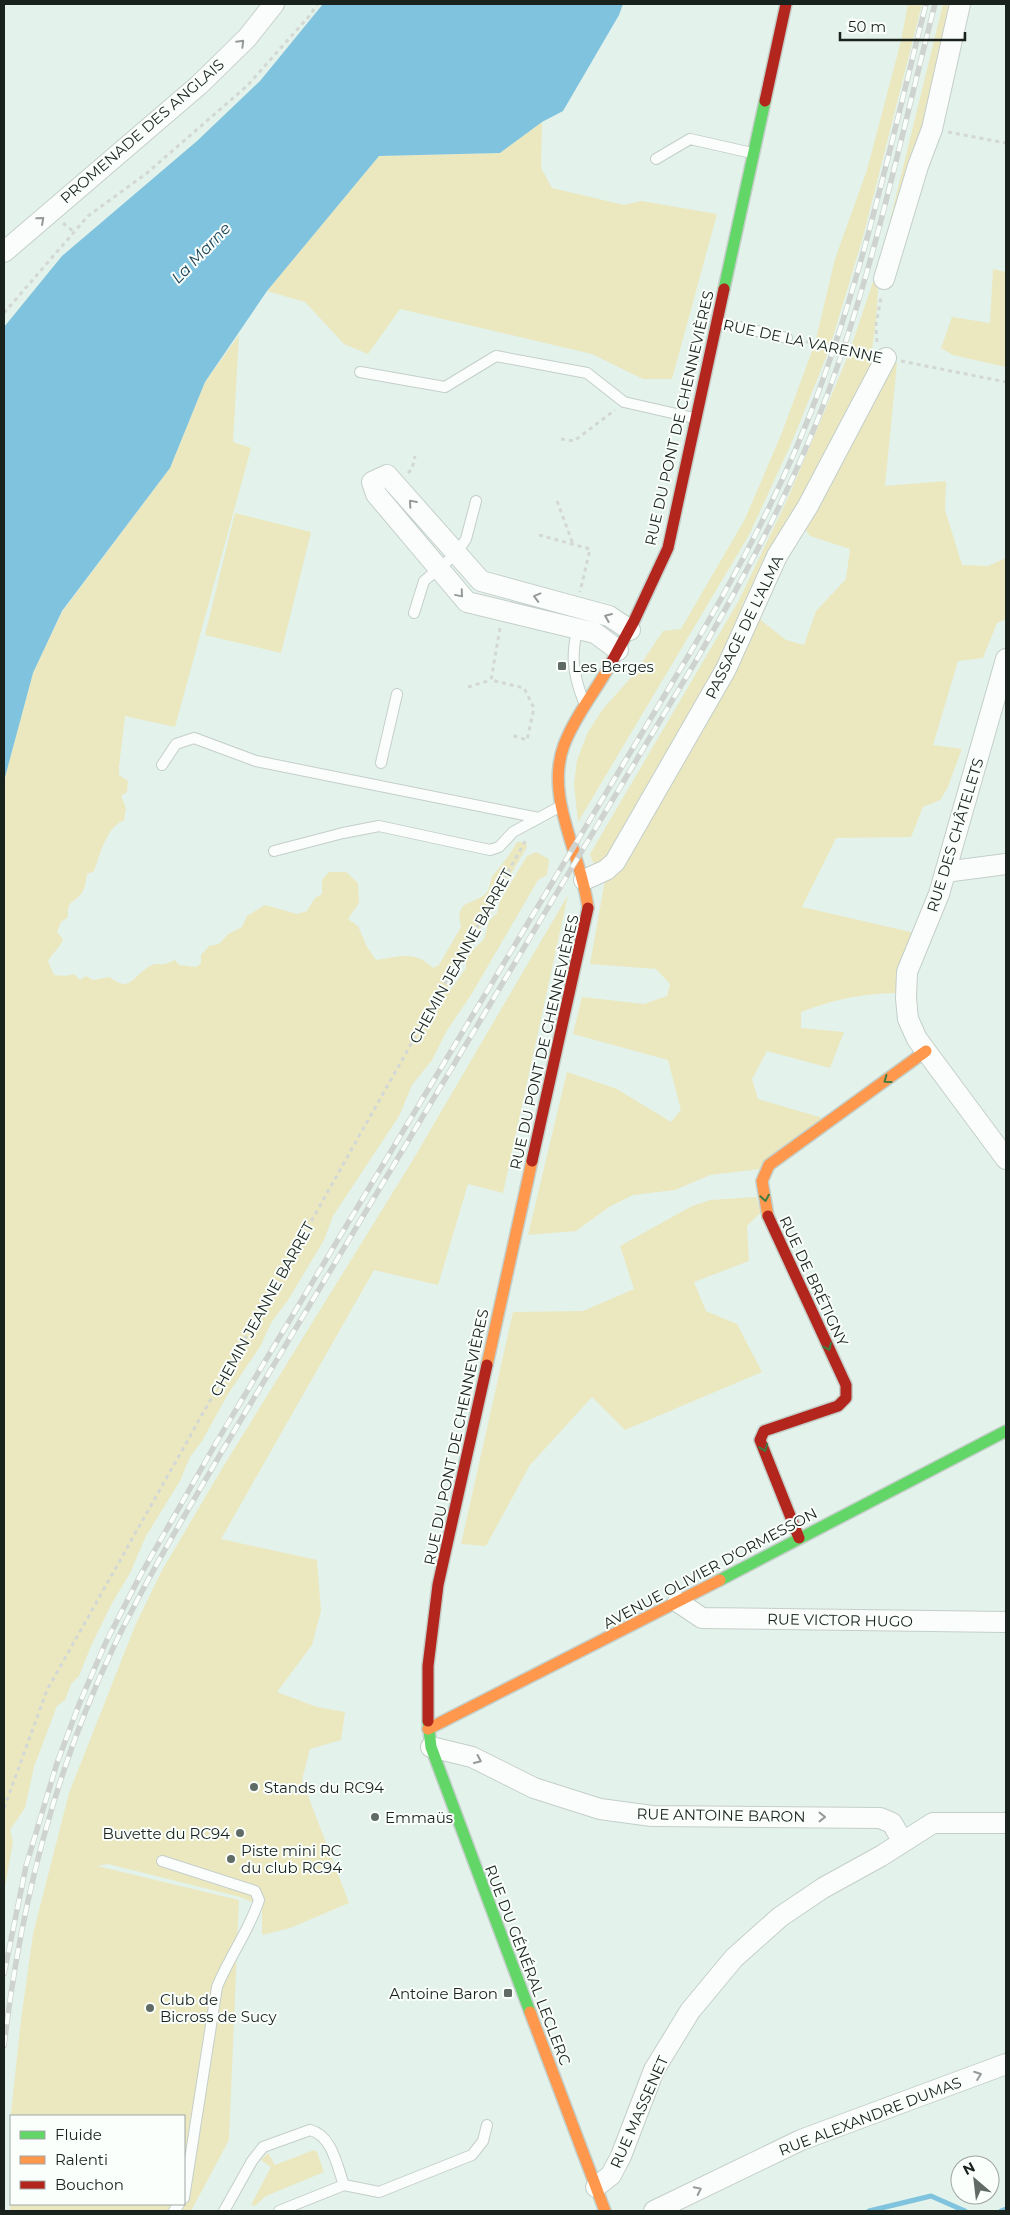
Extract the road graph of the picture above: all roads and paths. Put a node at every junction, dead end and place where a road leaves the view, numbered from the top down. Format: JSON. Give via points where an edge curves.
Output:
{"nodes":[{"id":1,"x":274,"y":4,"type":"edge"},
{"id":2,"x":317,"y":4,"type":"edge"},
{"id":3,"x":786,"y":4,"type":"edge"},
{"id":4,"x":960,"y":4,"type":"edge"},
{"id":5,"x":957,"y":133,"type":"dead end"},
{"id":6,"x":1006,"y":143,"type":"edge"},
{"id":7,"x":753,"y":153,"type":"junction"},
{"id":8,"x":656,"y":159,"type":"dead end"},
{"id":9,"x":61,"y":221,"type":"dead end"},
{"id":10,"x":73,"y":231,"type":"junction"},
{"id":11,"x":4,"y":252,"type":"edge"},
{"id":12,"x":884,"y":279,"type":"joint"},
{"id":13,"x":4,"y":312,"type":"edge"},
{"id":14,"x":716,"y":322,"type":"junction"},
{"id":15,"x":787,"y":338,"type":"joint"},
{"id":16,"x":884,"y":355,"type":"junction"},
{"id":17,"x":360,"y":372,"type":"dead end"},
{"id":18,"x":1006,"y":382,"type":"edge"},
{"id":19,"x":624,"y":402,"type":"junction"},
{"id":20,"x":695,"y":418,"type":"junction"},
{"id":21,"x":561,"y":440,"type":"dead end"},
{"id":22,"x":476,"y":501,"type":"dead end"},
{"id":23,"x":557,"y":501,"type":"dead end"},
{"id":24,"x":539,"y":535,"type":"dead end"},
{"id":25,"x":573,"y":544,"type":"junction"},
{"id":26,"x":456,"y":554,"type":"junction"},
{"id":27,"x":439,"y":569,"type":"junction"},
{"id":28,"x":503,"y":610,"type":"junction"},
{"id":29,"x":414,"y":614,"type":"dead end"},
{"id":30,"x":580,"y":615,"type":"junction"},
{"id":31,"x":630,"y":630,"type":"junction"},
{"id":32,"x":618,"y":650,"type":"junction"},
{"id":33,"x":1006,"y":658,"type":"edge"},
{"id":34,"x":491,"y":680,"type":"junction"},
{"id":35,"x":468,"y":687,"type":"dead end"},
{"id":36,"x":396,"y":694,"type":"dead end"},
{"id":37,"x":584,"y":704,"type":"junction"},
{"id":38,"x":512,"y":735,"type":"dead end"},
{"id":39,"x":381,"y":763,"type":"dead end"},
{"id":40,"x":162,"y":765,"type":"dead end"},
{"id":41,"x":562,"y":805,"type":"junction"},
{"id":42,"x":539,"y":818,"type":"junction"},
{"id":43,"x":274,"y":851,"type":"dead end"},
{"id":44,"x":1006,"y":864,"type":"edge"},
{"id":45,"x":945,"y":872,"type":"junction"},
{"id":46,"x":584,"y":880,"type":"junction"},
{"id":47,"x":926,"y":1051,"type":"junction"},
{"id":48,"x":1006,"y":1159,"type":"edge"},
{"id":49,"x":1005,"y":1433,"type":"edge"},
{"id":50,"x":799,"y":1538,"type":"junction"},
{"id":51,"x":678,"y":1602,"type":"junction"},
{"id":52,"x":1006,"y":1622,"type":"edge"},
{"id":53,"x":429,"y":1738,"type":"junction"},
{"id":54,"x":4,"y":1808,"type":"edge"},
{"id":55,"x":1006,"y":1823,"type":"edge"},
{"id":56,"x":902,"y":1842,"type":"junction"},
{"id":57,"x":162,"y":1860,"type":"dead end"},
{"id":58,"x":1006,"y":2064,"type":"edge"},
{"id":59,"x":487,"y":2125,"type":"dead end"},
{"id":60,"x":344,"y":2185,"type":"junction"},
{"id":61,"x":596,"y":2187,"type":"junction"},
{"id":62,"x":185,"y":2192,"type":"edge"},
{"id":63,"x":224,"y":2211,"type":"edge"},
{"id":64,"x":279,"y":2211,"type":"edge"},
{"id":65,"x":605,"y":2211,"type":"edge"},
{"id":66,"x":654,"y":2211,"type":"edge"}],
"edges":[{"from":11,"to":1,"type":"street","name":"PROMENADE DES ANGLAIS","one_way":true,"via":[[199,85],[247,38]]},
{"from":2,"to":10,"type":"path","via":[[247,86],[147,173],[88,216]]},
{"from":3,"to":7,"type":"main road","name":"RUE DU PONT DE CHENNEVIÈRES"},
{"from":4,"to":12,"type":"street","via":[[932,128]]},
{"from":5,"to":6,"type":"path"},
{"from":7,"to":8,"type":"lane","via":[[690,139]]},
{"from":7,"to":14,"type":"main road","name":"RUE DU PONT DE CHENNEVIÈRES"},
{"from":9,"to":10,"type":"path"},
{"from":10,"to":13,"type":"path"},
{"from":12,"to":16,"type":"path","via":[[876,325]]},
{"from":14,"to":15,"type":"lane","name":"RUE DE LA VARENNE"},
{"from":14,"to":20,"type":"main road","name":"RUE DU PONT DE CHENNEVIÈRES"},
{"from":15,"to":16,"type":"path","name":"RUE DE LA VARENNE","bridge":true},
{"from":16,"to":18,"type":"path","name":"RUE DE LA VARENNE"},
{"from":16,"to":46,"type":"street","name":"PASSAGE DE L'ALMA","via":[[808,506],[777,556],[726,669],[615,862]]},
{"from":17,"to":19,"type":"lane","via":[[445,387],[496,356],[586,373]]},
{"from":19,"to":20,"type":"lane"},
{"from":19,"to":21,"type":"path","via":[[574,441]]},
{"from":20,"to":31,"type":"main road","name":"RUE DU PONT DE CHENNEVIÈRES","via":[[668,548]]},
{"from":22,"to":26,"type":"lane","via":[[466,539]]},
{"from":23,"to":25,"type":"path"},
{"from":24,"to":25,"type":"path"},
{"from":25,"to":30,"type":"path","via":[[590,549]]},
{"from":26,"to":27,"type":"lane"},
{"from":26,"to":27,"type":"street","one_way":true,"via":[[387,475],[372,482],[376,494]]},
{"from":30,"to":26,"type":"street","one_way":true,"via":[[481,581]]},
{"from":27,"to":28,"type":"street","one_way":true,"via":[[467,602]]},
{"from":27,"to":29,"type":"lane","via":[[424,582]]},
{"from":28,"to":30,"type":"street"},
{"from":28,"to":34,"type":"path"},
{"from":31,"to":30,"type":"street","one_way":true,"via":[[609,616]]},
{"from":30,"to":32,"type":"street","via":[[595,633]]},
{"from":30,"to":37,"type":"lane","via":[[572,654],[575,679]]},
{"from":31,"to":32,"type":"main road","name":"RUE DU PONT DE CHENNEVIÈRES"},
{"from":32,"to":37,"type":"main road","name":"RUE DU PONT DE CHENNEVIÈRES"},
{"from":33,"to":45,"type":"street","name":"RUE DES CHÂTELETS"},
{"from":34,"to":35,"type":"path"},
{"from":34,"to":38,"type":"path","via":[[524,688],[534,708],[527,740]]},
{"from":36,"to":39,"type":"lane"},
{"from":37,"to":41,"type":"main road","name":"RUE DU PONT DE CHENNEVIÈRES","via":[[565,744],[558,768]]},
{"from":40,"to":42,"type":"lane","via":[[176,744],[194,738],[256,761]]},
{"from":41,"to":42,"type":"lane"},
{"from":41,"to":46,"type":"main road","name":"RUE DU PONT DE CHENNEVIÈRES"},
{"from":42,"to":43,"type":"lane","via":[[490,850],[379,826]]},
{"from":42,"to":54,"type":"path","name":"CHEMIN JEANNE BARRET","via":[[47,1690]]},
{"from":44,"to":45,"type":"street"},
{"from":45,"to":47,"type":"street","name":"RUE DES CHÂTELETS","via":[[907,972],[908,1019]]},
{"from":46,"to":53,"type":"main road","name":"RUE DU PONT DE CHENNEVIÈRES","via":[[588,911],[438,1585],[426,1688]]},
{"from":47,"to":48,"type":"street","name":"RUE DES CHÂTELETS"},
{"from":47,"to":50,"type":"main road","name":"RUE DE BRÉTIGNY","one_way":true,"via":[[769,1165],[762,1181],[768,1215],[846,1385],[846,1398],[838,1406],[764,1432],[760,1440]]},
{"from":49,"to":50,"type":"main road","name":"AVENUE OLIVIER D'ORMESSON"},
{"from":50,"to":51,"type":"main road","name":"AVENUE OLIVIER D'ORMESSON"},
{"from":51,"to":52,"type":"street","name":"RUE VICTOR HUGO","via":[[702,1618]]},
{"from":51,"to":53,"type":"main road","name":"AVENUE OLIVIER D'ORMESSON"},
{"from":53,"to":56,"type":"street","name":"RUE ANTOINE BARON","one_way":true,"via":[[534,1788],[600,1810],[652,1816],[880,1818],[892,1823]]},
{"from":53,"to":61,"type":"main road","name":"RUE DU GÉNÉRAL LECLERC"},
{"from":55,"to":56,"type":"street","via":[[933,1823]]},
{"from":56,"to":61,"type":"street","name":"RUE MASSENET","via":[[780,1917],[734,1958],[690,2011],[654,2070],[621,2156],[610,2175]]},
{"from":57,"to":62,"type":"lane","via":[[255,1890],[259,1900],[217,1987]]},
{"from":66,"to":58,"type":"street","name":"RUE ALEXANDRE DUMAS","one_way":true,"via":[[801,2140]]},
{"from":59,"to":60,"type":"lane","via":[[483,2141],[472,2155],[379,2192]]},
{"from":60,"to":63,"type":"lane","via":[[324,2136],[310,2130],[263,2147]]},
{"from":60,"to":64,"type":"lane"},
{"from":61,"to":65,"type":"main road","name":"RUE DU GÉNÉRAL LECLERC"}]}
